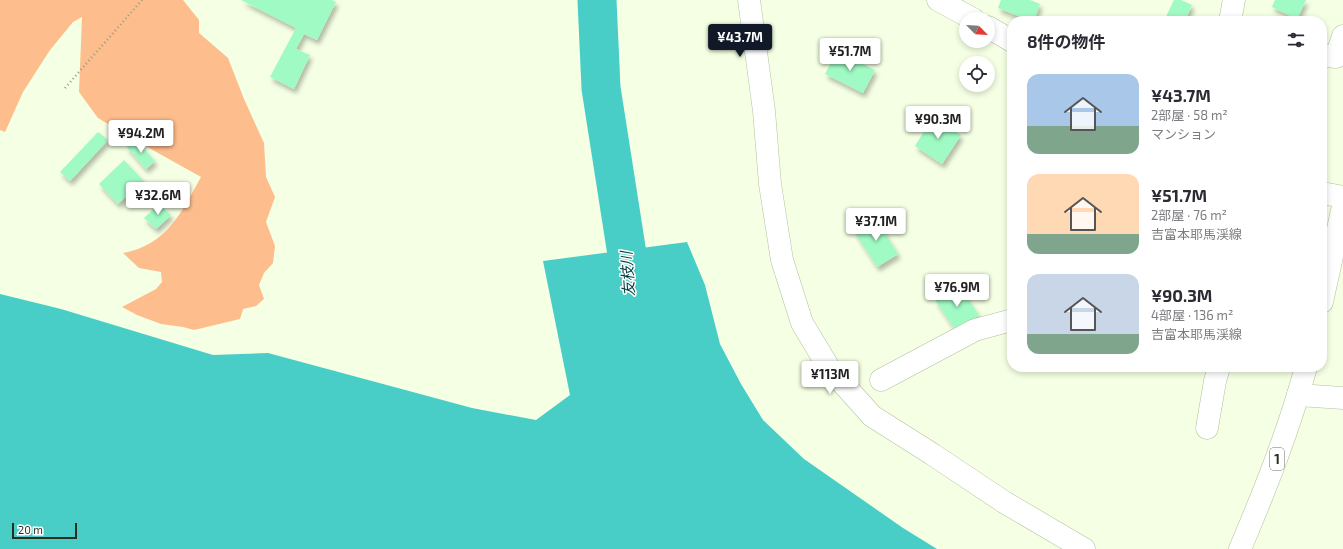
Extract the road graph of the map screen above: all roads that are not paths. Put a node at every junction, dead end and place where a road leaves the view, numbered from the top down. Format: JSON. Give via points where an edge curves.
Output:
{"nodes":[{"id":1,"x":750,"y":0,"type":"edge"},
{"id":2,"x":938,"y":0,"type":"edge"},
{"id":3,"x":960,"y":12,"type":"edge"},
{"id":4,"x":995,"y":31,"type":"edge"},
{"id":5,"x":1343,"y":36,"type":"edge"},
{"id":6,"x":1007,"y":38,"type":"edge"},
{"id":7,"x":1327,"y":56,"type":"edge"},
{"id":8,"x":1327,"y":193,"type":"edge"},
{"id":9,"x":1343,"y":197,"type":"edge"},
{"id":10,"x":1343,"y":206,"type":"edge"},
{"id":11,"x":1327,"y":279,"type":"edge"},
{"id":12,"x":1007,"y":321,"type":"edge"},
{"id":13,"x":1217,"y":372,"type":"edge"},
{"id":14,"x":1305,"y":372,"type":"edge"},
{"id":15,"x":881,"y":380,"type":"dead end"},
{"id":16,"x":1298,"y":395,"type":"junction"},
{"id":17,"x":1343,"y":398,"type":"edge"},
{"id":18,"x":1207,"y":428,"type":"dead end"},
{"id":19,"x":1084,"y":549,"type":"edge"},
{"id":20,"x":1240,"y":549,"type":"edge"}],
"edges":[{"from":1,"to":19,"type":"street","via":[[770,184],[782,260],[802,323],[829,368],[872,416],[1004,502]]},
{"from":2,"to":3,"type":"street"},
{"from":4,"to":6,"type":"street"},
{"from":5,"to":7,"type":"street","via":[[1336,57]]},
{"from":8,"to":9,"type":"street"},
{"from":10,"to":11,"type":"street"},
{"from":12,"to":15,"type":"street","via":[[975,330]]},
{"from":13,"to":18,"type":"street"},
{"from":14,"to":16,"type":"street","number":"1"},
{"from":16,"to":17,"type":"street"},
{"from":16,"to":20,"type":"street","number":"1","via":[[1275,464]]}]}
